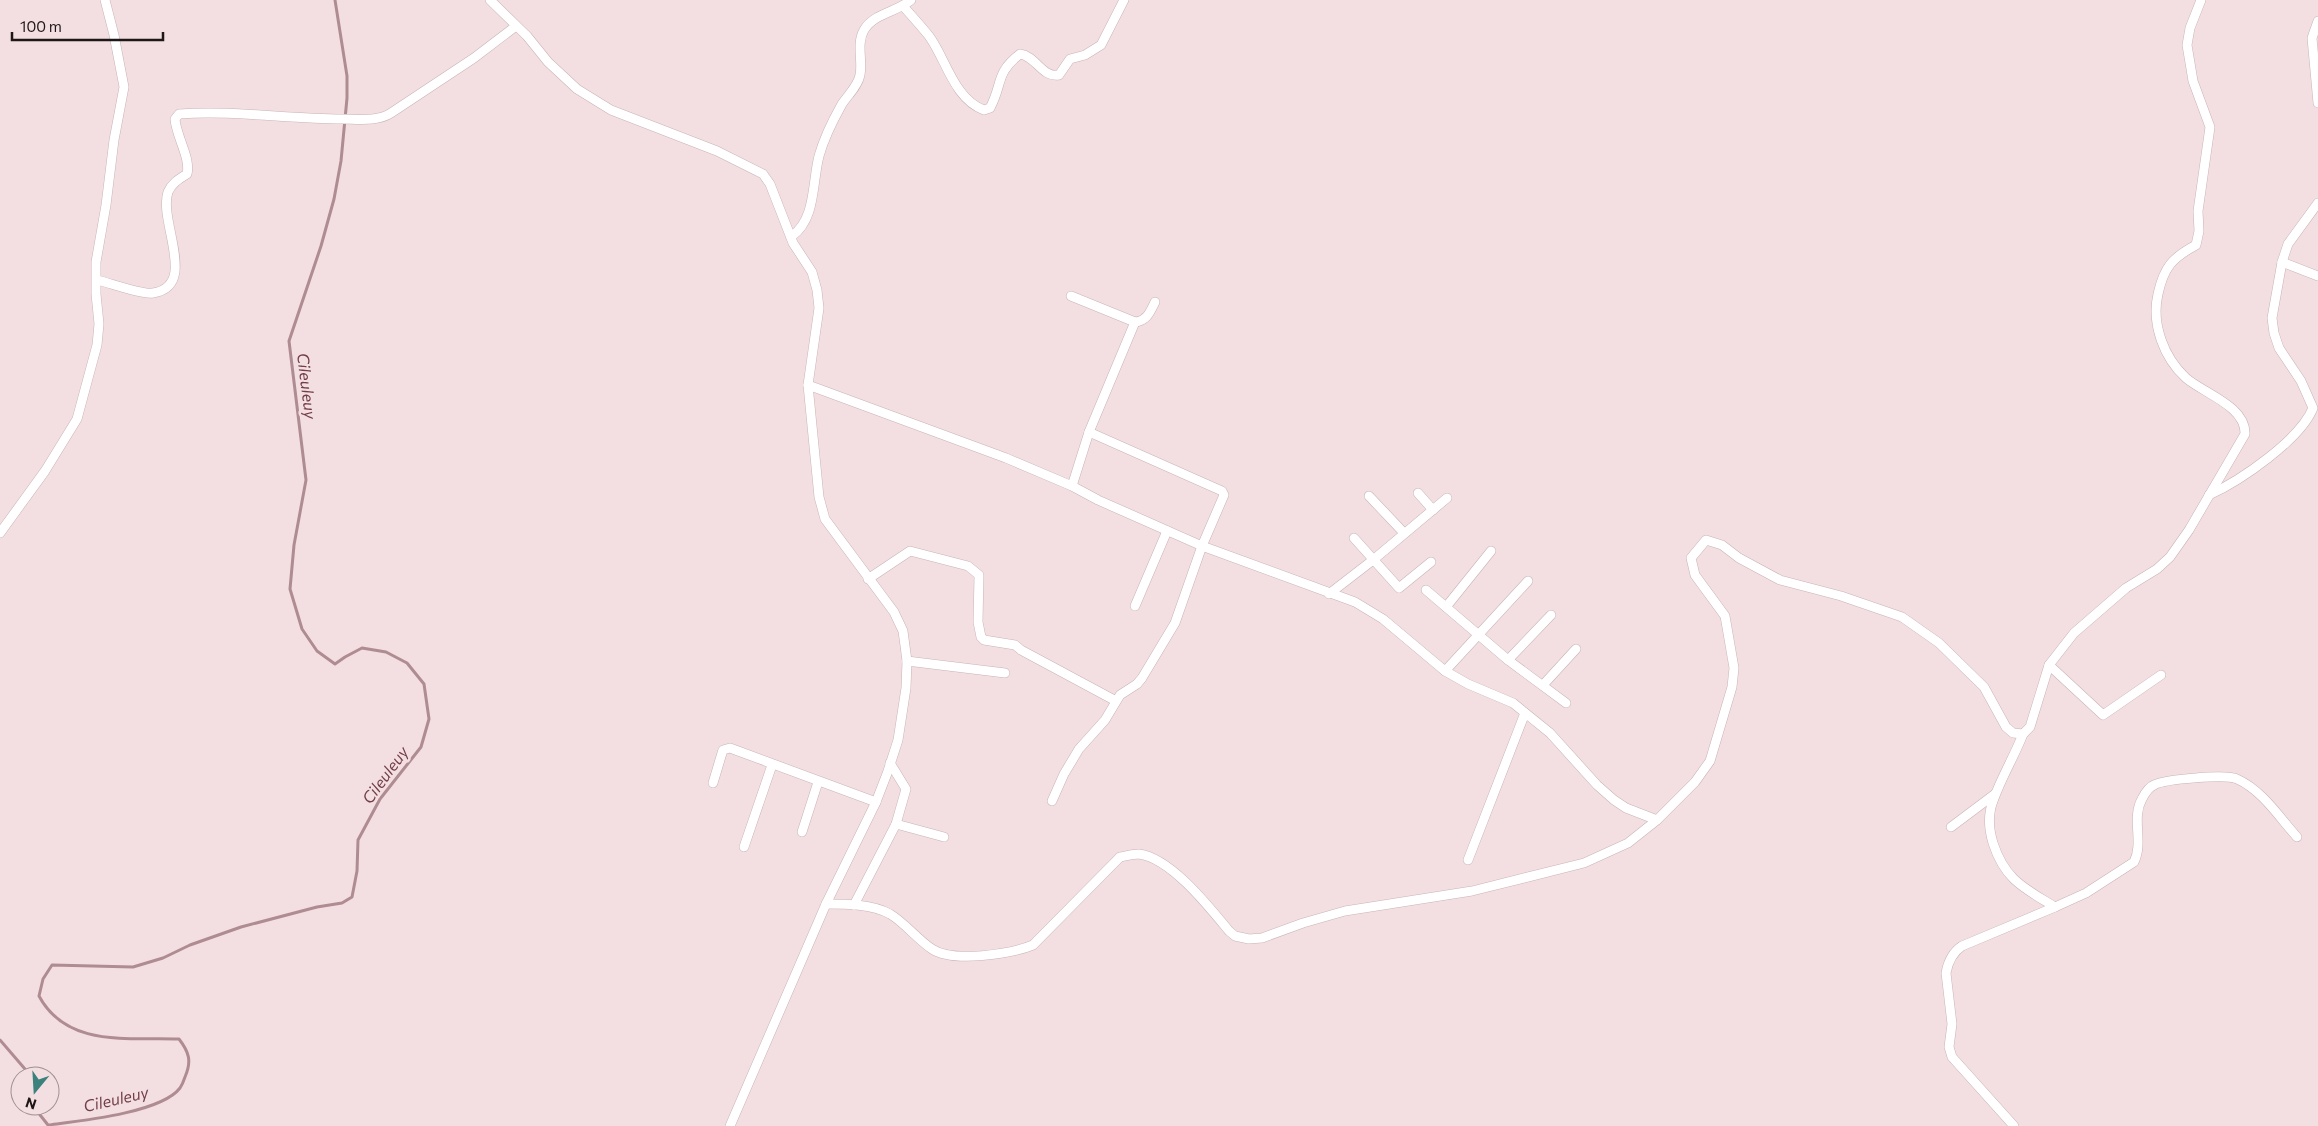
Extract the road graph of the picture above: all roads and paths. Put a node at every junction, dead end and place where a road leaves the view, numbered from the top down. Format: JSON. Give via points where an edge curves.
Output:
{"nodes":[{"id":1,"x":105,"y":0,"type":"edge"},
{"id":2,"x":490,"y":0,"type":"edge"},
{"id":3,"x":911,"y":0,"type":"edge"},
{"id":4,"x":1124,"y":0,"type":"edge"},
{"id":5,"x":2201,"y":0,"type":"edge"},
{"id":6,"x":904,"y":6,"type":"junction"},
{"id":7,"x":2318,"y":20,"type":"edge"},
{"id":8,"x":516,"y":26,"type":"junction"},
{"id":9,"x":2318,"y":103,"type":"edge"},
{"id":10,"x":2318,"y":203,"type":"edge"},
{"id":11,"x":792,"y":236,"type":"junction"},
{"id":12,"x":2282,"y":262,"type":"junction"},
{"id":13,"x":2318,"y":276,"type":"edge"},
{"id":14,"x":97,"y":280,"type":"junction"},
{"id":15,"x":1071,"y":296,"type":"dead end"},
{"id":16,"x":1155,"y":302,"type":"dead end"},
{"id":17,"x":1135,"y":322,"type":"junction"},
{"id":18,"x":808,"y":386,"type":"junction"},
{"id":19,"x":1089,"y":432,"type":"junction"},
{"id":20,"x":1072,"y":486,"type":"junction"},
{"id":21,"x":1418,"y":493,"type":"dead end"},
{"id":22,"x":2208,"y":495,"type":"junction"},
{"id":23,"x":1369,"y":496,"type":"dead end"},
{"id":24,"x":1447,"y":498,"type":"dead end"},
{"id":25,"x":1433,"y":510,"type":"junction"},
{"id":26,"x":1167,"y":531,"type":"junction"},
{"id":27,"x":0,"y":533,"type":"edge"},
{"id":28,"x":1404,"y":533,"type":"junction"},
{"id":29,"x":1354,"y":538,"type":"dead end"},
{"id":30,"x":1202,"y":546,"type":"junction"},
{"id":31,"x":1491,"y":551,"type":"dead end"},
{"id":32,"x":1373,"y":560,"type":"junction"},
{"id":33,"x":1431,"y":562,"type":"dead end"},
{"id":34,"x":868,"y":579,"type":"junction"},
{"id":35,"x":1528,"y":581,"type":"dead end"},
{"id":36,"x":1426,"y":590,"type":"dead end"},
{"id":37,"x":1329,"y":594,"type":"junction"},
{"id":38,"x":1135,"y":606,"type":"dead end"},
{"id":39,"x":1446,"y":607,"type":"junction"},
{"id":40,"x":1551,"y":615,"type":"dead end"},
{"id":41,"x":1478,"y":633,"type":"junction"},
{"id":42,"x":1576,"y":649,"type":"dead end"},
{"id":43,"x":1508,"y":660,"type":"junction"},
{"id":44,"x":907,"y":661,"type":"junction"},
{"id":45,"x":2049,"y":665,"type":"junction"},
{"id":46,"x":1445,"y":671,"type":"junction"},
{"id":47,"x":1005,"y":673,"type":"dead end"},
{"id":48,"x":2162,"y":675,"type":"dead end"},
{"id":49,"x":1542,"y":685,"type":"junction"},
{"id":50,"x":1116,"y":701,"type":"junction"},
{"id":51,"x":1566,"y":703,"type":"dead end"},
{"id":52,"x":1525,"y":713,"type":"junction"},
{"id":53,"x":2023,"y":734,"type":"junction"},
{"id":54,"x":890,"y":763,"type":"junction"},
{"id":55,"x":772,"y":765,"type":"junction"},
{"id":56,"x":713,"y":782,"type":"dead end"},
{"id":57,"x":818,"y":782,"type":"junction"},
{"id":58,"x":1996,"y":794,"type":"junction"},
{"id":59,"x":876,"y":802,"type":"junction"},
{"id":60,"x":1052,"y":802,"type":"dead end"},
{"id":61,"x":1657,"y":820,"type":"junction"},
{"id":62,"x":896,"y":824,"type":"junction"},
{"id":63,"x":1951,"y":827,"type":"dead end"},
{"id":64,"x":802,"y":832,"type":"dead end"},
{"id":65,"x":944,"y":837,"type":"dead end"},
{"id":66,"x":2297,"y":837,"type":"dead end"},
{"id":67,"x":744,"y":846,"type":"dead end"},
{"id":68,"x":1468,"y":860,"type":"dead end"},
{"id":69,"x":826,"y":904,"type":"junction"},
{"id":70,"x":854,"y":905,"type":"junction"},
{"id":71,"x":2055,"y":907,"type":"junction"},
{"id":72,"x":730,"y":1126,"type":"edge"},
{"id":73,"x":2014,"y":1126,"type":"edge"}],
"edges":[{"from":1,"to":14,"type":"street","via":[[124,87],[96,262]]},
{"from":2,"to":8,"type":"street"},
{"from":3,"to":6,"type":"street"},
{"from":4,"to":6,"type":"street","via":[[1101,45],[1070,60],[1059,75],[1045,72],[1020,54],[1003,70],[990,108],[984,110],[976,108],[958,88],[929,37]]},
{"from":5,"to":22,"type":"street","via":[[2190,28],[2188,45],[2193,81],[2210,127],[2198,211],[2198,240],[2196,245],[2171,262],[2160,283],[2157,331],[2186,378],[2230,406],[2245,427],[2242,441]]},
{"from":6,"to":11,"type":"street","via":[[879,16],[864,30],[860,41],[860,74],[830,126],[819,157],[805,223]]},
{"from":7,"to":9,"type":"street","via":[[2312,47]]},
{"from":8,"to":11,"type":"street","via":[[577,89],[611,110],[717,151],[763,174]]},
{"from":8,"to":14,"type":"street","via":[[386,116],[330,119],[179,114],[175,118],[176,128],[189,168],[187,174],[174,182],[166,204],[176,259],[175,276],[167,290],[152,294]]},
{"from":10,"to":12,"type":"street","via":[[2288,244]]},
{"from":11,"to":18,"type":"street","via":[[793,243],[812,272],[819,308]]},
{"from":12,"to":13,"type":"street"},
{"from":12,"to":22,"type":"street","via":[[2272,318],[2274,333],[2313,408],[2307,421],[2257,466],[2235,482]]},
{"from":14,"to":27,"type":"street","via":[[97,345],[77,418],[46,472]]},
{"from":15,"to":17,"type":"street"},
{"from":16,"to":17,"type":"street","via":[[1150,314]]},
{"from":17,"to":19,"type":"street"},
{"from":18,"to":20,"type":"street","via":[[998,455]]},
{"from":18,"to":34,"type":"street","via":[[819,497],[825,519]]},
{"from":19,"to":20,"type":"street"},
{"from":19,"to":30,"type":"street","via":[[1222,491],[1223,501]]},
{"from":20,"to":26,"type":"street"},
{"from":21,"to":25,"type":"street"},
{"from":22,"to":45,"type":"street","via":[[2170,557],[2126,588],[2074,633]]},
{"from":23,"to":28,"type":"street"},
{"from":24,"to":25,"type":"street"},
{"from":25,"to":28,"type":"street"},
{"from":26,"to":30,"type":"street"},
{"from":26,"to":38,"type":"street"},
{"from":28,"to":32,"type":"street"},
{"from":29,"to":32,"type":"street"},
{"from":30,"to":37,"type":"street"},
{"from":30,"to":50,"type":"street","via":[[1175,624],[1142,678]]},
{"from":31,"to":39,"type":"street"},
{"from":32,"to":33,"type":"street","via":[[1399,588]]},
{"from":32,"to":37,"type":"street"},
{"from":34,"to":44,"type":"street","via":[[897,618],[903,631]]},
{"from":34,"to":50,"type":"street","via":[[910,551],[968,566],[979,575],[978,613],[984,640],[1015,645]]},
{"from":35,"to":41,"type":"street"},
{"from":36,"to":39,"type":"street"},
{"from":37,"to":46,"type":"street","via":[[1355,602],[1383,619]]},
{"from":39,"to":41,"type":"street"},
{"from":40,"to":43,"type":"street"},
{"from":41,"to":43,"type":"street"},
{"from":41,"to":46,"type":"street"},
{"from":42,"to":49,"type":"street"},
{"from":43,"to":49,"type":"street"},
{"from":44,"to":47,"type":"street"},
{"from":44,"to":54,"type":"street","via":[[904,708]]},
{"from":45,"to":48,"type":"street","via":[[2103,715]]},
{"from":45,"to":53,"type":"street","via":[[2030,727]]},
{"from":46,"to":52,"type":"street","via":[[1513,703]]},
{"from":49,"to":51,"type":"street"},
{"from":50,"to":60,"type":"street","via":[[1105,720],[1070,761]]},
{"from":52,"to":61,"type":"street","via":[[1550,733],[1614,800]]},
{"from":52,"to":68,"type":"street"},
{"from":53,"to":58,"type":"street"},
{"from":53,"to":61,"type":"street","via":[[2013,733],[2006,727],[1984,686],[1939,644],[1902,617],[1780,580],[1722,545],[1706,540],[1691,558],[1695,575],[1725,616],[1734,668],[1732,687],[1710,761],[1695,782]]},
{"from":54,"to":59,"type":"street"},
{"from":54,"to":62,"type":"street","via":[[906,789]]},
{"from":55,"to":56,"type":"street","via":[[726,748]]},
{"from":55,"to":57,"type":"street"},
{"from":55,"to":67,"type":"street"},
{"from":57,"to":59,"type":"street"},
{"from":57,"to":64,"type":"street"},
{"from":58,"to":63,"type":"street"},
{"from":58,"to":71,"type":"street","via":[[1990,822],[2000,863],[2026,889]]},
{"from":59,"to":69,"type":"street"},
{"from":61,"to":70,"type":"street","via":[[1628,843],[1584,864],[1472,891],[1345,911],[1262,938],[1235,936],[1193,889],[1154,860],[1138,854],[1120,857],[1033,945],[1017,952],[951,955],[934,950],[890,914]]},
{"from":62,"to":65,"type":"street"},
{"from":62,"to":70,"type":"street"},
{"from":66,"to":71,"type":"street","via":[[2262,796],[2236,778],[2190,778],[2154,785],[2138,806],[2139,844],[2134,862],[2086,893]]},
{"from":69,"to":70,"type":"street"},
{"from":69,"to":72,"type":"street"},
{"from":71,"to":73,"type":"street","via":[[1962,946],[1955,951],[1946,970],[1952,1057]]}]}
